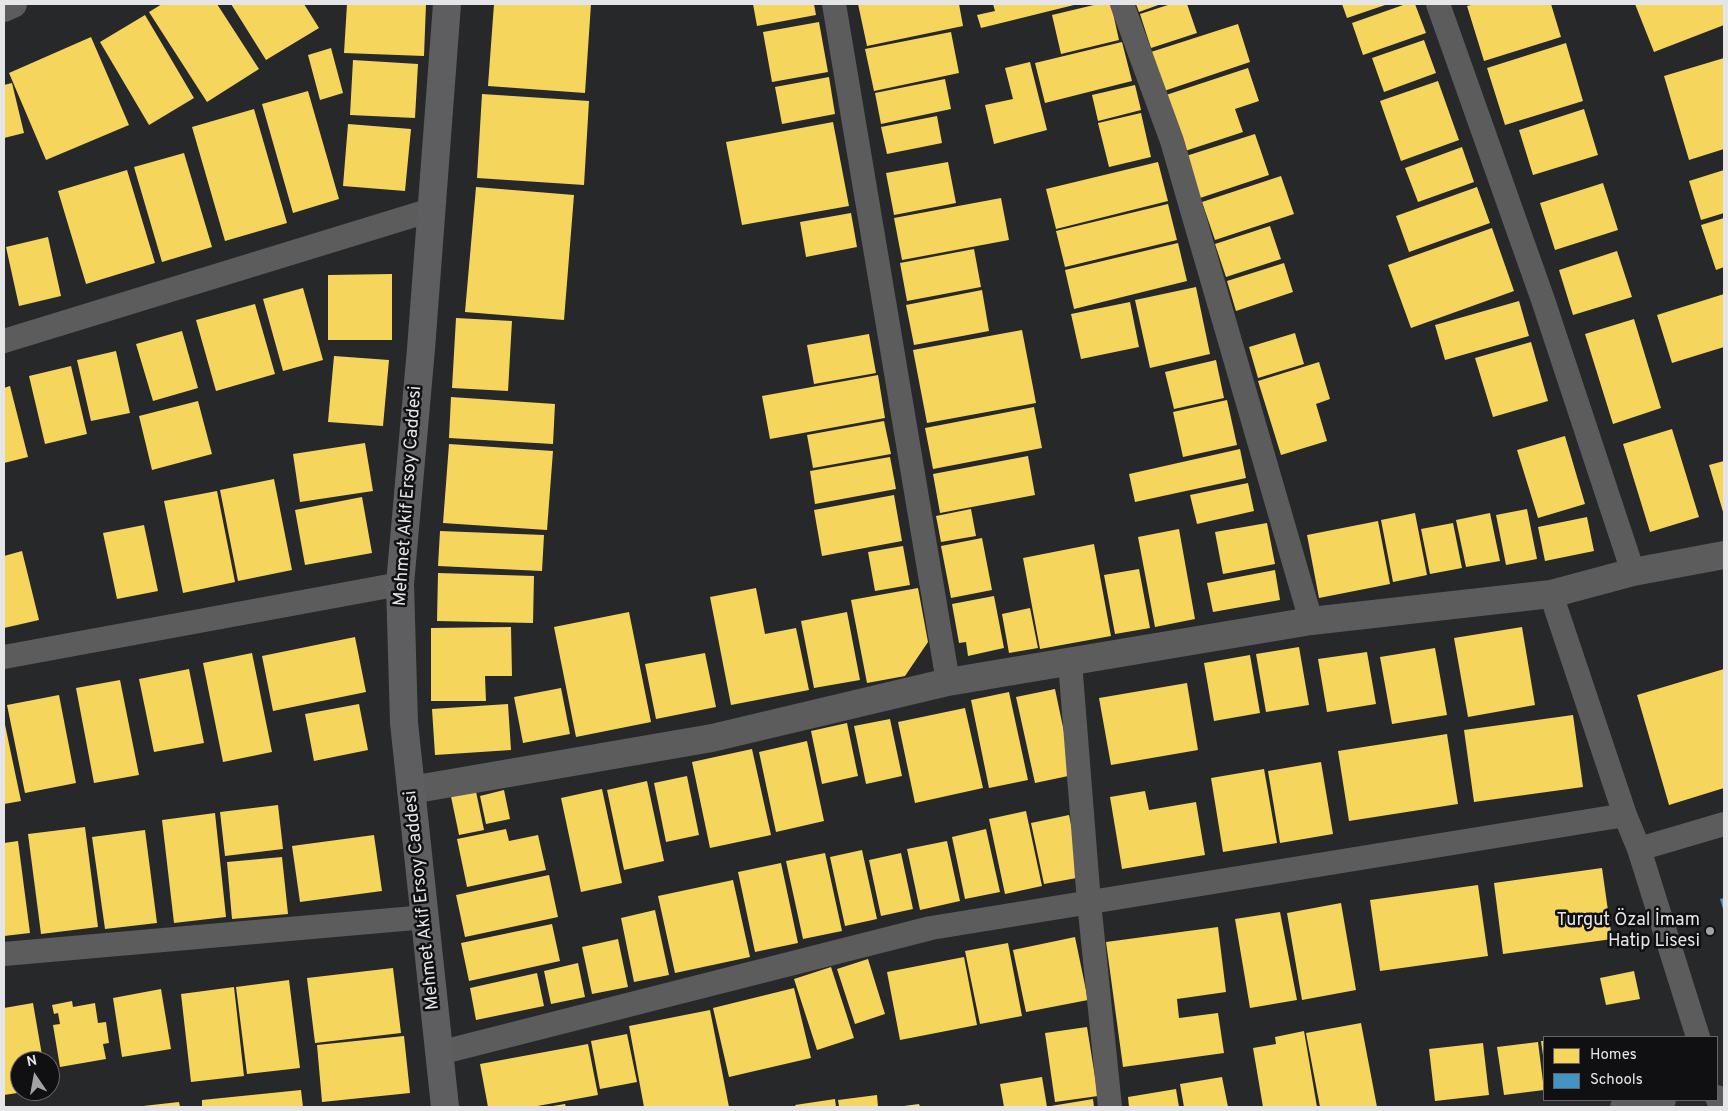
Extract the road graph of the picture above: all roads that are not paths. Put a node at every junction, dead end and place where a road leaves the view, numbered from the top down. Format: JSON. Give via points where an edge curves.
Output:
{"nodes":[{"id":1,"x":13,"y":4,"type":"edge"},
{"id":2,"x":447,"y":4,"type":"edge"},
{"id":3,"x":834,"y":4,"type":"edge"},
{"id":4,"x":1122,"y":4,"type":"edge"},
{"id":5,"x":1438,"y":4,"type":"edge"},
{"id":6,"x":4,"y":8,"type":"edge"},
{"id":7,"x":432,"y":210,"type":"junction"},
{"id":8,"x":4,"y":341,"type":"edge"},
{"id":9,"x":1724,"y":555,"type":"edge"},
{"id":10,"x":1634,"y":572,"type":"junction"},
{"id":11,"x":400,"y":584,"type":"junction"},
{"id":12,"x":1551,"y":594,"type":"junction"},
{"id":13,"x":1311,"y":621,"type":"junction"},
{"id":14,"x":4,"y":657,"type":"edge"},
{"id":15,"x":1070,"y":662,"type":"junction"},
{"id":16,"x":948,"y":682,"type":"junction"},
{"id":17,"x":411,"y":790,"type":"junction"},
{"id":18,"x":1625,"y":815,"type":"junction"},
{"id":19,"x":1724,"y":824,"type":"edge"},
{"id":20,"x":1640,"y":849,"type":"junction"},
{"id":21,"x":1089,"y":902,"type":"junction"},
{"id":22,"x":426,"y":917,"type":"junction"},
{"id":23,"x":4,"y":954,"type":"edge"},
{"id":24,"x":1698,"y":1036,"type":"edge"},
{"id":25,"x":439,"y":1053,"type":"junction"},
{"id":26,"x":1658,"y":1101,"type":"edge"},
{"id":27,"x":445,"y":1107,"type":"edge"},
{"id":28,"x":1110,"y":1107,"type":"edge"},
{"id":29,"x":1622,"y":1107,"type":"edge"}],
"edges":[{"from":1,"to":6,"type":"street"},
{"from":2,"to":7,"type":"main road","name":"Mehmet Akif Ersoy Caddesi"},
{"from":3,"to":16,"type":"street"},
{"from":4,"to":13,"type":"street","via":[[1172,140]]},
{"from":5,"to":10,"type":"street","via":[[1543,300]]},
{"from":7,"to":8,"type":"street"},
{"from":7,"to":11,"type":"main road","name":"Mehmet Akif Ersoy Caddesi"},
{"from":9,"to":10,"type":"street"},
{"from":10,"to":12,"type":"street"},
{"from":11,"to":14,"type":"street"},
{"from":11,"to":17,"type":"main road","name":"Mehmet Akif Ersoy Caddesi","via":[[404,724]]},
{"from":12,"to":13,"type":"street"},
{"from":12,"to":18,"type":"street"},
{"from":13,"to":15,"type":"street"},
{"from":15,"to":16,"type":"street"},
{"from":15,"to":21,"type":"street"},
{"from":16,"to":17,"type":"street","via":[[712,738]]},
{"from":17,"to":22,"type":"main road","name":"Mehmet Akif Ersoy Caddesi"},
{"from":18,"to":20,"type":"street"},
{"from":18,"to":21,"type":"street"},
{"from":19,"to":20,"type":"street"},
{"from":20,"to":24,"type":"street"},
{"from":21,"to":25,"type":"street","via":[[931,928]]},
{"from":21,"to":28,"type":"street"},
{"from":22,"to":23,"type":"street"},
{"from":22,"to":25,"type":"main road","name":"Mehmet Akif Ersoy Caddesi"},
{"from":25,"to":27,"type":"main road","name":"Mehmet Akif Ersoy Caddesi"},
{"from":26,"to":29,"type":"street"}]}
